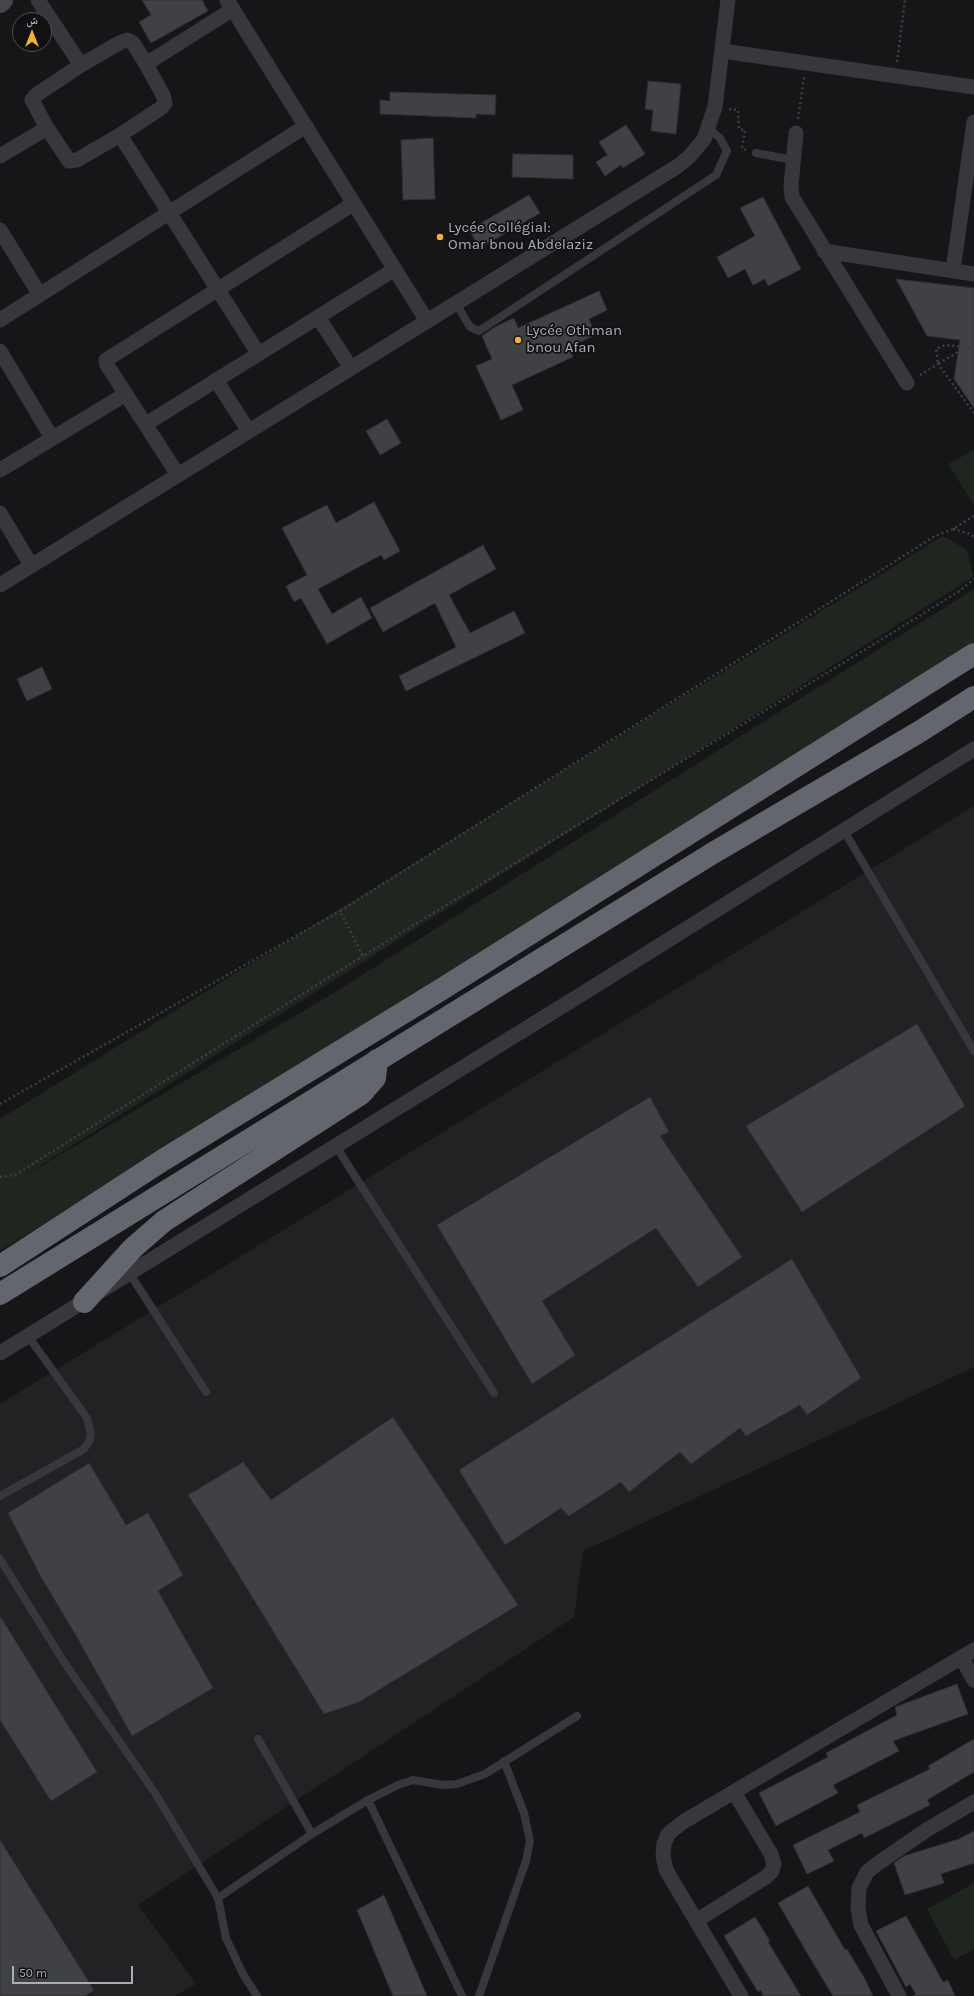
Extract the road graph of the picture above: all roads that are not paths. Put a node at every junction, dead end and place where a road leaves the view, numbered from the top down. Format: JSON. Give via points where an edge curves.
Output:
{"nodes":[{"id":1,"x":38,"y":0,"type":"edge"},
{"id":2,"x":728,"y":0,"type":"edge"},
{"id":3,"x":230,"y":5,"type":"edge"},
{"id":4,"x":722,"y":51,"type":"junction"},
{"id":5,"x":146,"y":64,"type":"junction"},
{"id":6,"x":81,"y":65,"type":"junction"},
{"id":7,"x":974,"y":87,"type":"edge"},
{"id":8,"x":974,"y":122,"type":"edge"},
{"id":9,"x":306,"y":126,"type":"junction"},
{"id":10,"x":47,"y":128,"type":"junction"},
{"id":11,"x":708,"y":128,"type":"junction"},
{"id":12,"x":796,"y":133,"type":"road end"},
{"id":13,"x":120,"y":134,"type":"junction"},
{"id":14,"x":756,"y":153,"type":"road end"},
{"id":15,"x":0,"y":156,"type":"edge"},
{"id":16,"x":793,"y":160,"type":"junction"},
{"id":17,"x":353,"y":204,"type":"junction"},
{"id":18,"x":170,"y":213,"type":"junction"},
{"id":19,"x":0,"y":230,"type":"edge"},
{"id":20,"x":824,"y":251,"type":"junction"},
{"id":21,"x":395,"y":269,"type":"junction"},
{"id":22,"x":953,"y":270,"type":"junction"},
{"id":23,"x":974,"y":274,"type":"edge"},
{"id":24,"x":218,"y":290,"type":"junction"},
{"id":25,"x":40,"y":295,"type":"junction"},
{"id":26,"x":456,"y":303,"type":"junction"},
{"id":27,"x":318,"y":317,"type":"junction"},
{"id":28,"x":0,"y":320,"type":"edge"},
{"id":29,"x":427,"y":321,"type":"junction"},
{"id":30,"x":0,"y":351,"type":"edge"},
{"id":31,"x":258,"y":353,"type":"junction"},
{"id":32,"x":351,"y":368,"type":"junction"},
{"id":33,"x":216,"y":380,"type":"junction"},
{"id":34,"x":907,"y":383,"type":"road end"},
{"id":35,"x":126,"y":394,"type":"junction"},
{"id":36,"x":146,"y":424,"type":"junction"},
{"id":37,"x":248,"y":430,"type":"junction"},
{"id":38,"x":52,"y":438,"type":"junction"},
{"id":39,"x":0,"y":470,"type":"edge"},
{"id":40,"x":178,"y":475,"type":"junction"},
{"id":41,"x":0,"y":513,"type":"edge"},
{"id":42,"x":31,"y":566,"type":"junction"},
{"id":43,"x":0,"y":585,"type":"edge"},
{"id":44,"x":974,"y":654,"type":"edge"},
{"id":45,"x":974,"y":697,"type":"edge"},
{"id":46,"x":974,"y":706,"type":"edge"},
{"id":47,"x":919,"y":732,"type":"junction"},
{"id":48,"x":974,"y":749,"type":"edge"},
{"id":49,"x":843,"y":829,"type":"junction"},
{"id":50,"x":974,"y":1051,"type":"edge"},
{"id":51,"x":377,"y":1060,"type":"junction"},
{"id":52,"x":335,"y":1146,"type":"junction"},
{"id":53,"x":0,"y":1266,"type":"edge"},
{"id":54,"x":130,"y":1274,"type":"junction"},
{"id":55,"x":0,"y":1294,"type":"edge"},
{"id":56,"x":84,"y":1302,"type":"junction"},
{"id":57,"x":28,"y":1336,"type":"junction"},
{"id":58,"x":0,"y":1353,"type":"edge"},
{"id":59,"x":206,"y":1392,"type":"dead end"},
{"id":60,"x":494,"y":1393,"type":"dead end"},
{"id":61,"x":0,"y":1496,"type":"edge"},
{"id":62,"x":0,"y":1559,"type":"edge"},
{"id":63,"x":974,"y":1650,"type":"edge"},
{"id":64,"x":961,"y":1657,"type":"junction"},
{"id":65,"x":974,"y":1680,"type":"edge"},
{"id":66,"x":577,"y":1716,"type":"dead end"},
{"id":67,"x":258,"y":1739,"type":"dead end"},
{"id":68,"x":504,"y":1761,"type":"junction"},
{"id":69,"x":734,"y":1792,"type":"junction"},
{"id":70,"x":368,"y":1800,"type":"junction"},
{"id":71,"x":974,"y":1802,"type":"edge"},
{"id":72,"x":312,"y":1834,"type":"junction"},
{"id":73,"x":218,"y":1898,"type":"junction"},
{"id":74,"x":696,"y":1921,"type":"junction"},
{"id":75,"x":257,"y":1996,"type":"edge"},
{"id":76,"x":462,"y":1996,"type":"edge"},
{"id":77,"x":479,"y":1996,"type":"edge"},
{"id":78,"x":741,"y":1996,"type":"edge"},
{"id":79,"x":899,"y":1996,"type":"edge"}],
"edges":[{"from":1,"to":6,"type":"street"},
{"from":2,"to":4,"type":"street"},
{"from":3,"to":5,"type":"street"},
{"from":3,"to":9,"type":"street"},
{"from":4,"to":7,"type":"street"},
{"from":4,"to":11,"type":"street","via":[[715,107]]},
{"from":5,"to":6,"type":"street","via":[[132,43],[127,40]]},
{"from":5,"to":13,"type":"street","via":[[165,103]]},
{"from":6,"to":10,"type":"street","via":[[32,100]]},
{"from":8,"to":22,"type":"street"},
{"from":9,"to":17,"type":"street"},
{"from":9,"to":18,"type":"street"},
{"from":10,"to":13,"type":"street","via":[[69,161],[77,160]]},
{"from":10,"to":15,"type":"street"},
{"from":11,"to":26,"type":"street","via":[[704,139],[678,166]]},
{"from":11,"to":26,"type":"lane","via":[[720,138],[727,151],[716,175],[478,330],[470,327]]},
{"from":12,"to":16,"type":"street"},
{"from":13,"to":18,"type":"street"},
{"from":14,"to":16,"type":"lane"},
{"from":16,"to":20,"type":"street","via":[[792,197]]},
{"from":17,"to":21,"type":"street"},
{"from":17,"to":24,"type":"street"},
{"from":18,"to":24,"type":"street"},
{"from":18,"to":25,"type":"street"},
{"from":19,"to":25,"type":"street"},
{"from":20,"to":22,"type":"street"},
{"from":20,"to":34,"type":"street"},
{"from":21,"to":27,"type":"street"},
{"from":21,"to":29,"type":"street"},
{"from":22,"to":23,"type":"street"},
{"from":24,"to":31,"type":"street"},
{"from":24,"to":35,"type":"street","via":[[106,360]]},
{"from":25,"to":28,"type":"street"},
{"from":26,"to":29,"type":"street"},
{"from":27,"to":31,"type":"street"},
{"from":27,"to":32,"type":"street"},
{"from":29,"to":32,"type":"street"},
{"from":30,"to":38,"type":"street"},
{"from":31,"to":33,"type":"street"},
{"from":32,"to":37,"type":"street"},
{"from":33,"to":36,"type":"street"},
{"from":33,"to":37,"type":"street"},
{"from":35,"to":36,"type":"street"},
{"from":35,"to":38,"type":"street"},
{"from":36,"to":40,"type":"street"},
{"from":37,"to":40,"type":"street"},
{"from":38,"to":39,"type":"street"},
{"from":40,"to":42,"type":"street"},
{"from":41,"to":42,"type":"street"},
{"from":42,"to":43,"type":"street"},
{"from":44,"to":53,"type":"highway","via":[[449,985],[163,1160]]},
{"from":45,"to":47,"type":"highway"},
{"from":46,"to":47,"type":"highway"},
{"from":47,"to":51,"type":"highway","via":[[713,853]]},
{"from":48,"to":49,"type":"street"},
{"from":49,"to":50,"type":"lane"},
{"from":49,"to":52,"type":"street"},
{"from":51,"to":55,"type":"highway"},
{"from":51,"to":56,"type":"highway","via":[[375,1078],[361,1094],[164,1221],[133,1248]]},
{"from":52,"to":54,"type":"street"},
{"from":52,"to":60,"type":"lane"},
{"from":54,"to":56,"type":"street"},
{"from":54,"to":59,"type":"lane"},
{"from":56,"to":57,"type":"street"},
{"from":57,"to":58,"type":"street"},
{"from":57,"to":61,"type":"lane","via":[[87,1418],[90,1428],[89,1442],[84,1449]]},
{"from":62,"to":73,"type":"lane","via":[[64,1662],[154,1793]]},
{"from":63,"to":64,"type":"street"},
{"from":64,"to":65,"type":"street"},
{"from":64,"to":69,"type":"street"},
{"from":66,"to":68,"type":"lane"},
{"from":67,"to":72,"type":"lane"},
{"from":68,"to":70,"type":"lane","via":[[485,1774],[467,1781],[443,1784],[413,1780]]},
{"from":68,"to":77,"type":"lane","via":[[524,1813],[530,1841],[526,1861]]},
{"from":69,"to":74,"type":"street","via":[[683,1822],[668,1834],[664,1844],[666,1870]]},
{"from":69,"to":74,"type":"street","via":[[771,1854],[774,1864],[772,1871]]},
{"from":70,"to":72,"type":"lane"},
{"from":70,"to":76,"type":"lane"},
{"from":71,"to":79,"type":"street","via":[[928,1829],[877,1864],[867,1872],[859,1888],[858,1908],[861,1925]]},
{"from":72,"to":73,"type":"lane"},
{"from":73,"to":75,"type":"lane","via":[[226,1938]]},
{"from":74,"to":78,"type":"street"}]}
